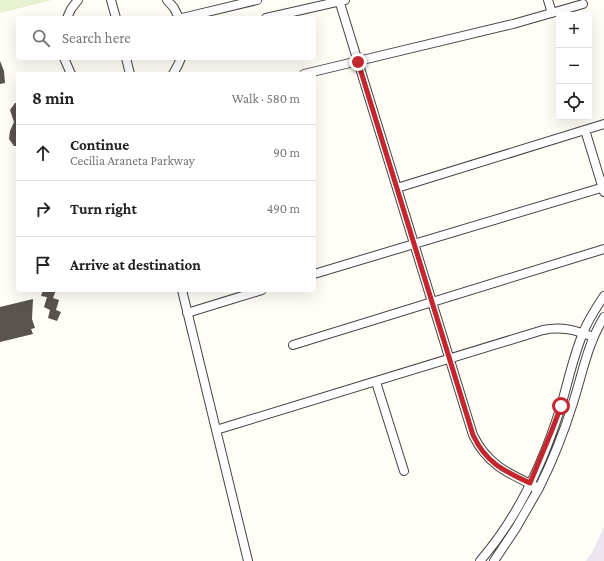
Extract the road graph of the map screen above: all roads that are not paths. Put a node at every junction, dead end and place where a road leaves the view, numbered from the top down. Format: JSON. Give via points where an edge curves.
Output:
{"nodes":[{"id":1,"x":78,"y":0,"type":"edge"},
{"id":2,"x":111,"y":0,"type":"edge"},
{"id":3,"x":167,"y":0,"type":"edge"},
{"id":4,"x":257,"y":0,"type":"edge"},
{"id":5,"x":341,"y":0,"type":"edge"},
{"id":6,"x":548,"y":0,"type":"edge"},
{"id":7,"x":583,"y":4,"type":"dead end"},
{"id":8,"x":552,"y":13,"type":"junction"},
{"id":9,"x":68,"y":16,"type":"edge"},
{"id":10,"x":115,"y":16,"type":"edge"},
{"id":11,"x":179,"y":16,"type":"edge"},
{"id":12,"x":189,"y":16,"type":"edge"},
{"id":13,"x":274,"y":16,"type":"edge"},
{"id":14,"x":67,"y":60,"type":"edge"},
{"id":15,"x":126,"y":60,"type":"edge"},
{"id":16,"x":180,"y":60,"type":"edge"},
{"id":17,"x":358,"y":62,"type":"junction"},
{"id":18,"x":71,"y":72,"type":"edge"},
{"id":19,"x":130,"y":72,"type":"edge"},
{"id":20,"x":174,"y":72,"type":"edge"},
{"id":21,"x":313,"y":72,"type":"edge"},
{"id":22,"x":604,"y":124,"type":"edge"},
{"id":23,"x":585,"y":130,"type":"junction"},
{"id":24,"x":397,"y":188,"type":"junction"},
{"id":25,"x":603,"y":189,"type":"edge"},
{"id":26,"x":414,"y":243,"type":"junction"},
{"id":27,"x":604,"y":249,"type":"edge"},
{"id":28,"x":316,"y":273,"type":"edge"},
{"id":29,"x":182,"y":292,"type":"edge"},
{"id":30,"x":255,"y":292,"type":"edge"},
{"id":31,"x":604,"y":296,"type":"edge"},
{"id":32,"x":432,"y":302,"type":"junction"},
{"id":33,"x":187,"y":313,"type":"junction"},
{"id":34,"x":604,"y":317,"type":"edge"},
{"id":35,"x":583,"y":333,"type":"junction"},
{"id":36,"x":593,"y":337,"type":"junction"},
{"id":37,"x":293,"y":345,"type":"dead end"},
{"id":38,"x":450,"y":359,"type":"junction"},
{"id":39,"x":376,"y":382,"type":"junction"},
{"id":40,"x":216,"y":430,"type":"junction"},
{"id":41,"x":404,"y":471,"type":"dead end"},
{"id":42,"x":530,"y":483,"type":"junction"},
{"id":43,"x":539,"y":488,"type":"junction"},
{"id":44,"x":523,"y":498,"type":"junction"},
{"id":45,"x":248,"y":561,"type":"edge"},
{"id":46,"x":480,"y":561,"type":"edge"},
{"id":47,"x":494,"y":561,"type":"edge"}],
"edges":[{"from":1,"to":9,"type":"street"},
{"from":2,"to":10,"type":"street"},
{"from":3,"to":11,"type":"street"},
{"from":4,"to":12,"type":"street"},
{"from":5,"to":13,"type":"street"},
{"from":5,"to":17,"type":"street"},
{"from":6,"to":8,"type":"street"},
{"from":7,"to":8,"type":"street"},
{"from":8,"to":17,"type":"street"},
{"from":14,"to":18,"type":"street"},
{"from":15,"to":19,"type":"street"},
{"from":16,"to":20,"type":"street"},
{"from":17,"to":21,"type":"street"},
{"from":17,"to":24,"type":"street"},
{"from":22,"to":23,"type":"street"},
{"from":23,"to":24,"type":"street"},
{"from":23,"to":25,"type":"street"},
{"from":24,"to":26,"type":"street"},
{"from":25,"to":26,"type":"street"},
{"from":26,"to":28,"type":"street"},
{"from":26,"to":32,"type":"street"},
{"from":27,"to":32,"type":"street"},
{"from":29,"to":33,"type":"street"},
{"from":30,"to":33,"type":"street"},
{"from":31,"to":35,"type":"street"},
{"from":32,"to":37,"type":"street"},
{"from":32,"to":38,"type":"street"},
{"from":33,"to":40,"type":"street"},
{"from":34,"to":36,"type":"street"},
{"from":35,"to":36,"type":"street"},
{"from":35,"to":38,"type":"street","via":[[572,329],[552,328]]},
{"from":35,"to":42,"type":"street","via":[[557,418]]},
{"from":36,"to":43,"type":"street","via":[[564,430]]},
{"from":38,"to":39,"type":"street"},
{"from":38,"to":42,"type":"street","via":[[477,444],[498,467]]},
{"from":39,"to":40,"type":"street"},
{"from":39,"to":41,"type":"street"},
{"from":40,"to":45,"type":"street"},
{"from":42,"to":43,"type":"street"},
{"from":42,"to":44,"type":"street"},
{"from":43,"to":44,"type":"street"},
{"from":43,"to":47,"type":"street"},
{"from":44,"to":46,"type":"street"}]}
